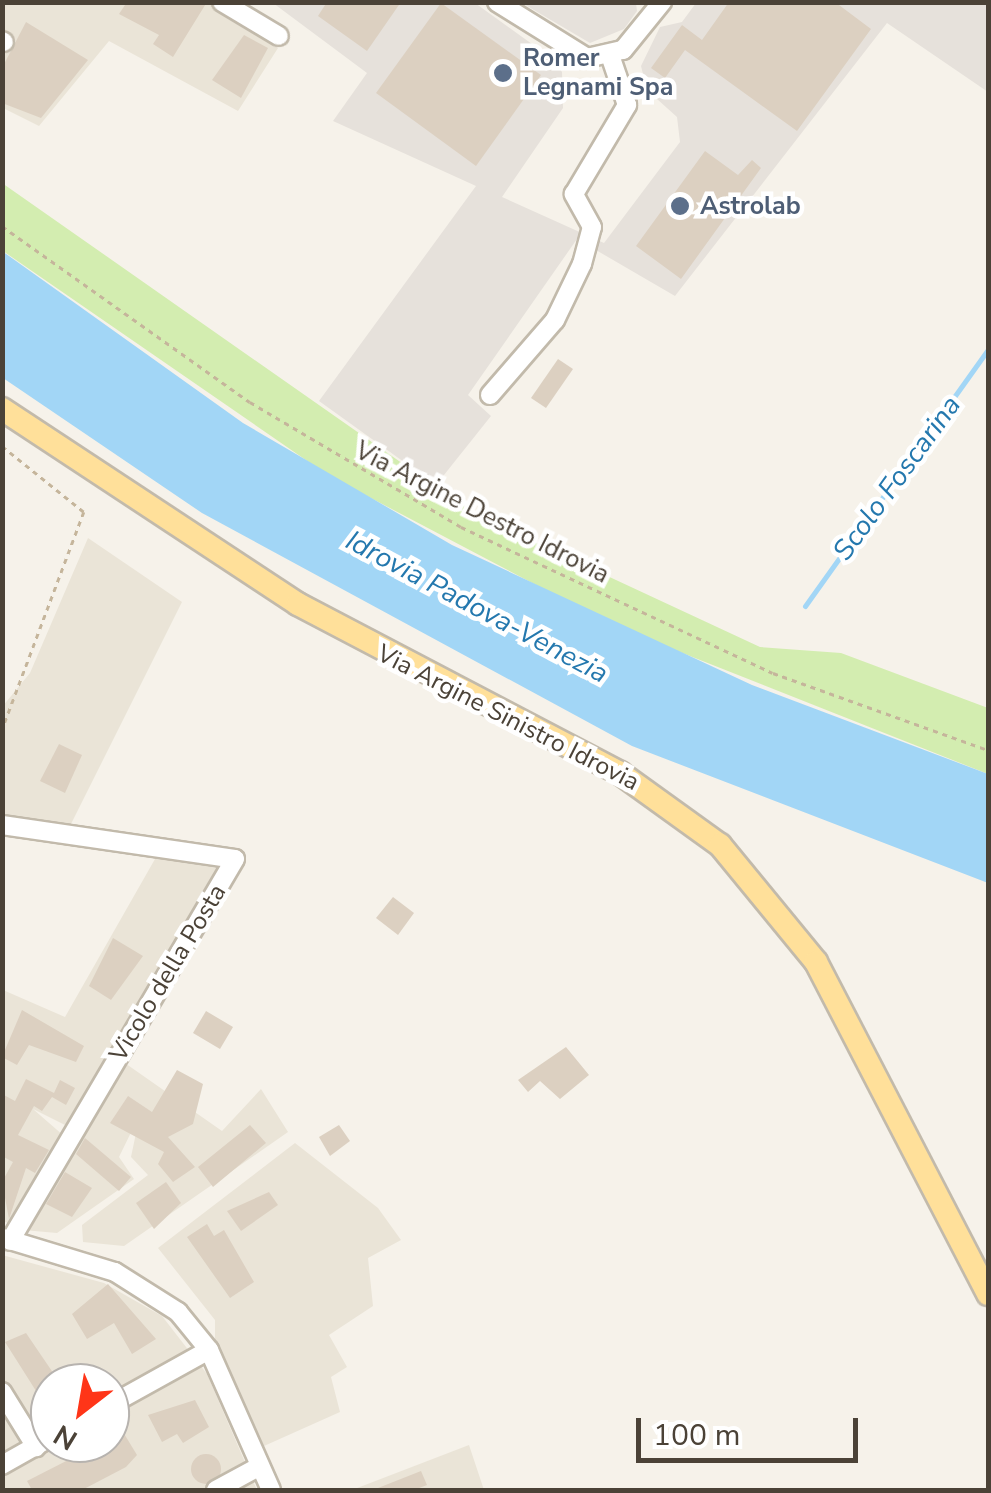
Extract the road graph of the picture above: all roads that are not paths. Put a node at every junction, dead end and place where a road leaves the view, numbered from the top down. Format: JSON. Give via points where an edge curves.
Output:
{"nodes":[{"id":1,"x":222,"y":2,"type":"edge"},
{"id":2,"x":497,"y":2,"type":"edge"},
{"id":3,"x":662,"y":2,"type":"edge"},
{"id":4,"x":279,"y":36,"type":"dead end"},
{"id":5,"x":610,"y":56,"type":"junction"},
{"id":6,"x":490,"y":395,"type":"dead end"},
{"id":7,"x":2,"y":409,"type":"edge"},
{"id":8,"x":2,"y":825,"type":"edge"},
{"id":9,"x":6,"y":1240,"type":"edge"},
{"id":10,"x":988,"y":1294,"type":"edge"},
{"id":11,"x":209,"y":1350,"type":"junction"},
{"id":12,"x":2,"y":1392,"type":"edge"},
{"id":13,"x":130,"y":1394,"type":"edge"},
{"id":14,"x":30,"y":1426,"type":"edge"},
{"id":15,"x":30,"y":1449,"type":"edge"},
{"id":16,"x":2,"y":1465,"type":"edge"},
{"id":17,"x":260,"y":1466,"type":"junction"},
{"id":18,"x":216,"y":1490,"type":"edge"},
{"id":19,"x":271,"y":1490,"type":"edge"}],
"edges":[{"from":1,"to":4,"type":"street"},
{"from":2,"to":5,"type":"street","via":[[569,53]]},
{"from":3,"to":5,"type":"street"},
{"from":5,"to":6,"type":"street","via":[[627,105],[622,125],[574,194],[592,227],[582,264],[555,320]]},
{"from":7,"to":10,"type":"main road","name":"Via Argine Sinistro Idrovia","via":[[298,604],[620,773],[720,845],[816,962]]},
{"from":8,"to":9,"type":"street","name":"Vicolo della Posta","via":[[235,859]]},
{"from":9,"to":11,"type":"street","via":[[138,1282]]},
{"from":11,"to":13,"type":"street"},
{"from":11,"to":17,"type":"street"},
{"from":12,"to":14,"type":"street"},
{"from":15,"to":16,"type":"street"},
{"from":17,"to":18,"type":"street"},
{"from":17,"to":19,"type":"street"}]}
